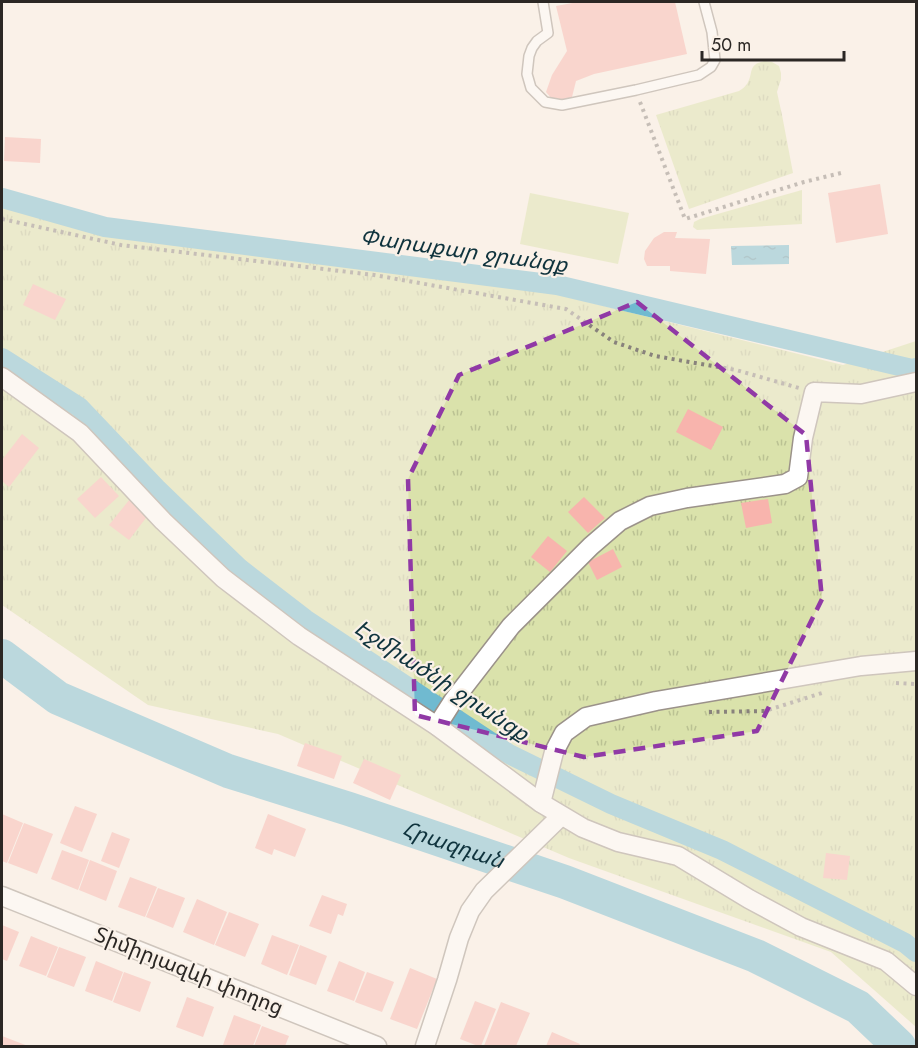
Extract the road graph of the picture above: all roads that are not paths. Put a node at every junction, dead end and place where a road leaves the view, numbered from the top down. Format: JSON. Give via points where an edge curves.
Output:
{"nodes":[{"id":1,"x":543,"y":2,"type":"edge"},
{"id":2,"x":704,"y":2,"type":"edge"},
{"id":3,"x":2,"y":377,"type":"edge"},
{"id":4,"x":916,"y":382,"type":"edge"},
{"id":5,"x":916,"y":661,"type":"edge"},
{"id":6,"x":437,"y":726,"type":"junction"},
{"id":7,"x":541,"y":803,"type":"junction"},
{"id":8,"x":561,"y":816,"type":"junction"},
{"id":9,"x":2,"y":896,"type":"edge"},
{"id":10,"x":916,"y":986,"type":"edge"},
{"id":11,"x":377,"y":1047,"type":"edge"},
{"id":12,"x":425,"y":1047,"type":"edge"}],
"edges":[{"from":1,"to":2,"type":"lane","via":[[548,33],[532,48],[527,74],[531,88],[545,102],[562,105],[699,75],[711,67],[715,60],[712,32]]},
{"from":3,"to":6,"type":"street","via":[[80,433],[163,521],[224,578],[299,636]]},
{"from":4,"to":6,"type":"street","via":[[861,394],[814,392],[798,477],[785,484],[650,506],[620,521],[511,626]]},
{"from":5,"to":7,"type":"street","via":[[861,666],[586,717],[564,733],[554,752]]},
{"from":6,"to":7,"type":"street"},
{"from":7,"to":8,"type":"street"},
{"from":8,"to":10,"type":"street","via":[[618,842],[678,856],[801,927],[886,961]]},
{"from":8,"to":12,"type":"street","via":[[484,891],[470,911]]},
{"from":9,"to":11,"type":"street","name":"Տիմիրյազևի փողոց"}]}
